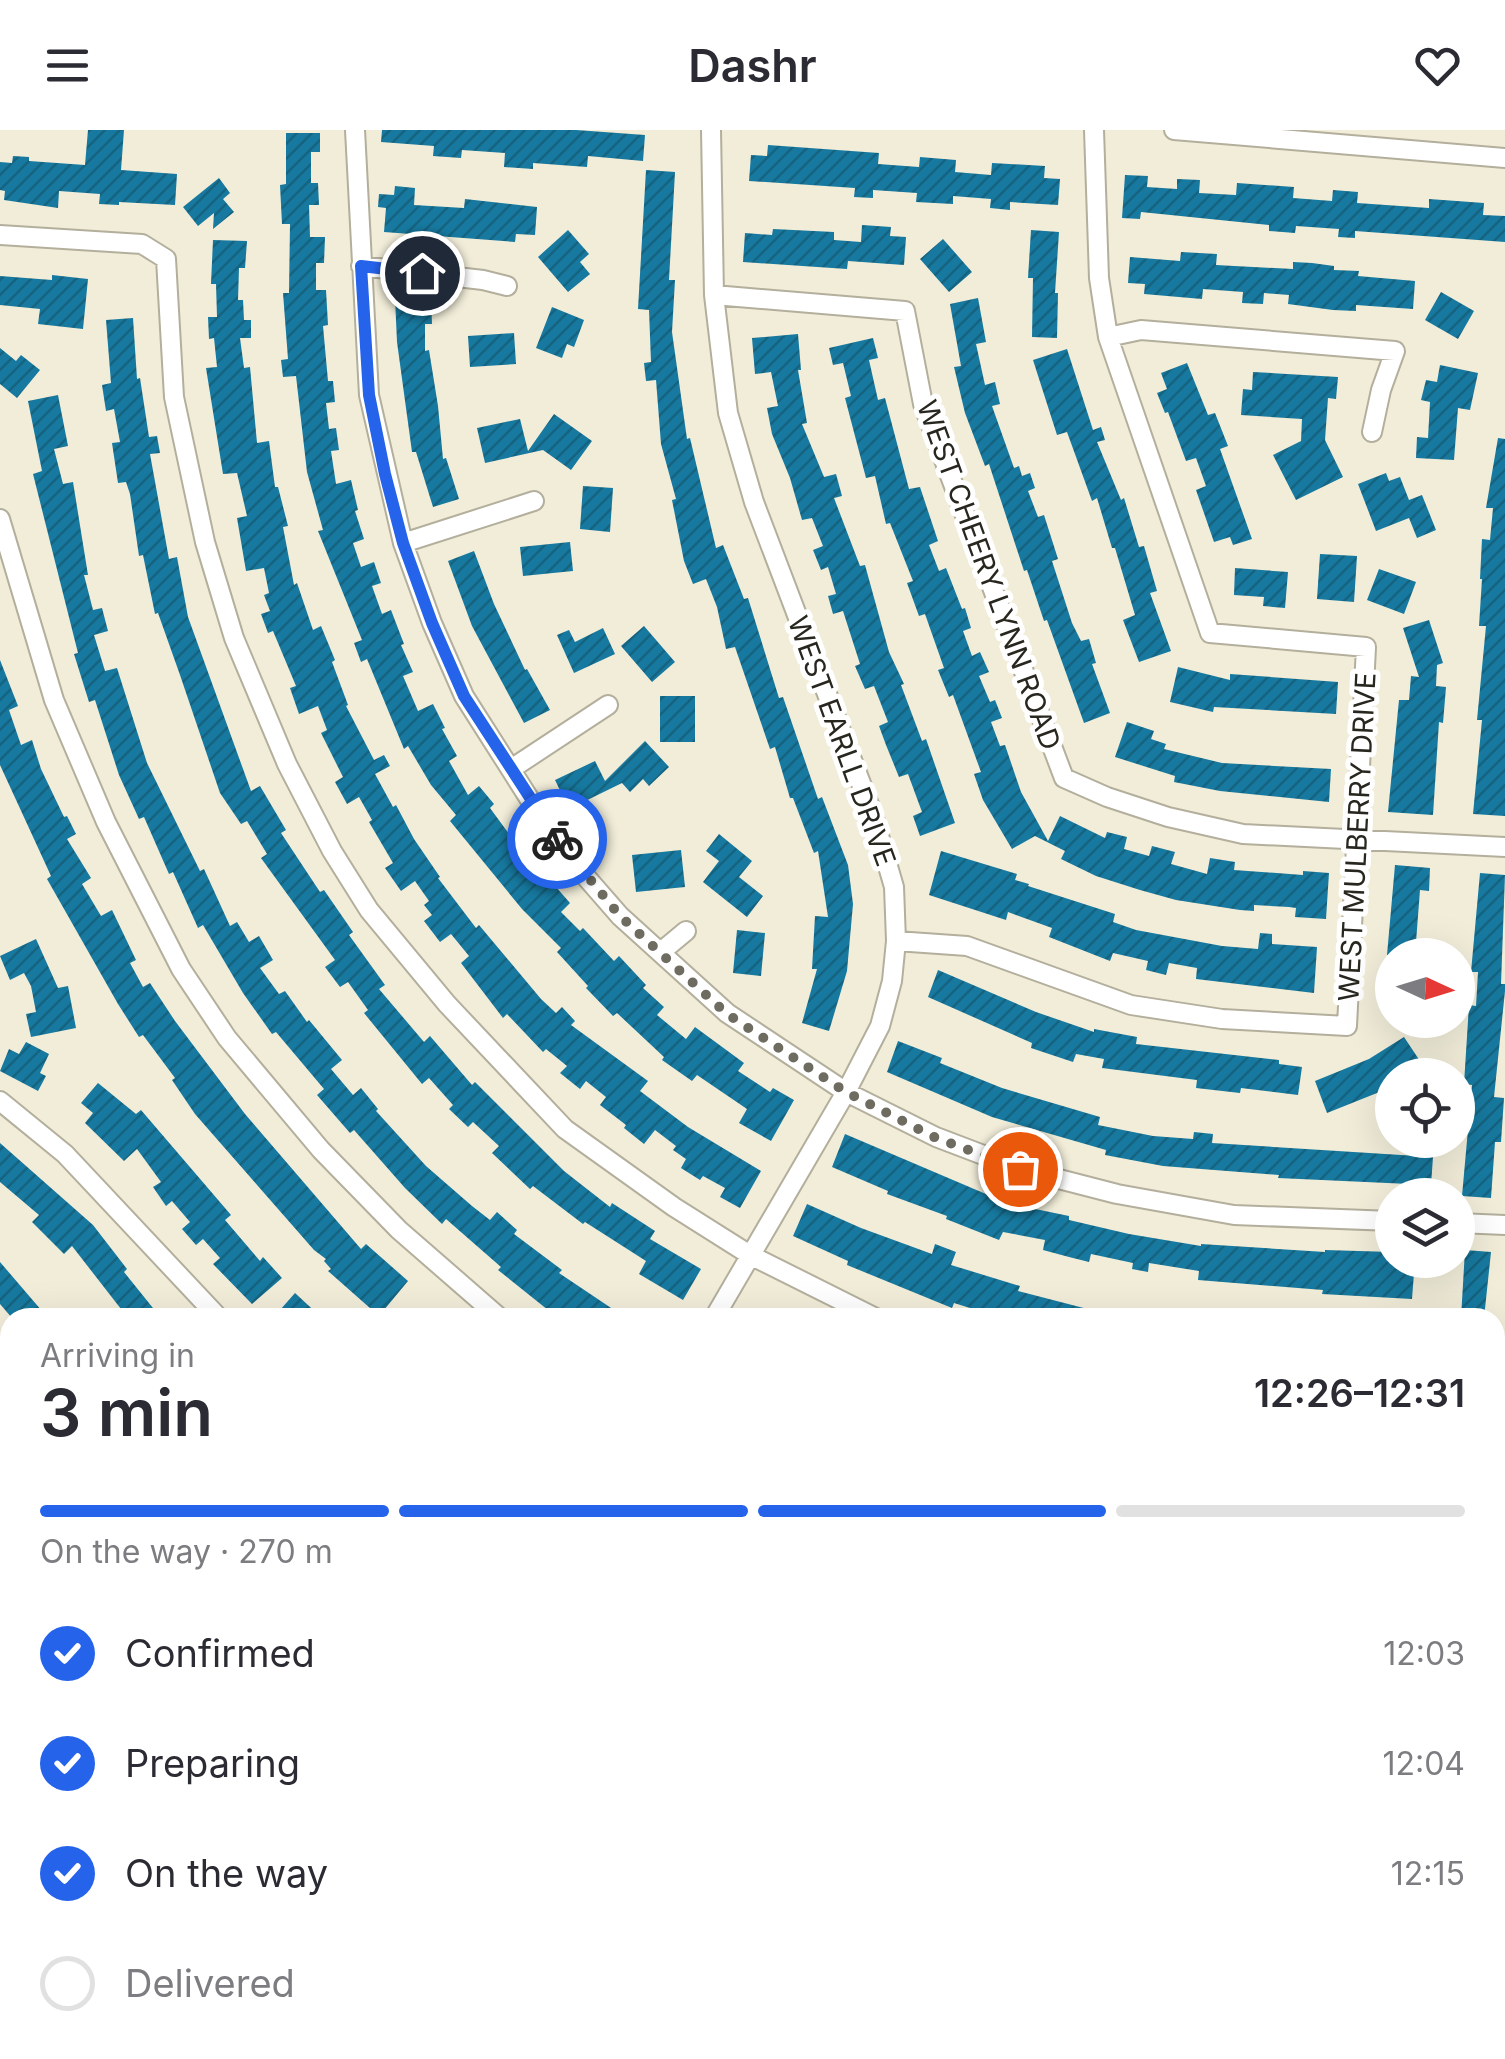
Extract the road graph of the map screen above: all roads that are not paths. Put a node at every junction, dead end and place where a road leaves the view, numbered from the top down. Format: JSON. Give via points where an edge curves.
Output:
{"nodes":[{"id":1,"x":355,"y":130,"type":"edge"},
{"id":2,"x":711,"y":130,"type":"edge"},
{"id":3,"x":1094,"y":130,"type":"edge"},
{"id":4,"x":1174,"y":130,"type":"edge"},
{"id":5,"x":1505,"y":158,"type":"edge"},
{"id":6,"x":0,"y":235,"type":"edge"},
{"id":7,"x":361,"y":266,"type":"junction"},
{"id":8,"x":507,"y":286,"type":"dead end"},
{"id":9,"x":714,"y":296,"type":"junction"},
{"id":10,"x":1108,"y":338,"type":"junction"},
{"id":11,"x":1372,"y":432,"type":"dead end"},
{"id":12,"x":534,"y":501,"type":"dead end"},
{"id":13,"x":0,"y":519,"type":"edge"},
{"id":14,"x":403,"y":543,"type":"junction"},
{"id":15,"x":608,"y":705,"type":"dead end"},
{"id":16,"x":511,"y":770,"type":"junction"},
{"id":17,"x":1356,"y":840,"type":"junction"},
{"id":18,"x":1505,"y":847,"type":"edge"},
{"id":19,"x":686,"y":931,"type":"dead end"},
{"id":20,"x":896,"y":941,"type":"junction"},
{"id":21,"x":662,"y":952,"type":"junction"},
{"id":22,"x":846,"y":1092,"type":"junction"},
{"id":23,"x":0,"y":1101,"type":"edge"},
{"id":24,"x":1375,"y":1220,"type":"edge"},
{"id":25,"x":1475,"y":1224,"type":"edge"},
{"id":26,"x":1505,"y":1225,"type":"edge"},
{"id":27,"x":750,"y":1255,"type":"junction"},
{"id":28,"x":210,"y":1308,"type":"edge"},
{"id":29,"x":489,"y":1308,"type":"edge"},
{"id":30,"x":720,"y":1308,"type":"edge"},
{"id":31,"x":856,"y":1308,"type":"edge"}],
"edges":[{"from":1,"to":7,"type":"street"},
{"from":2,"to":9,"type":"street","name":"WEST EARLL DRIVE"},
{"from":3,"to":10,"type":"street"},
{"from":4,"to":5,"type":"street"},
{"from":6,"to":27,"type":"street","via":[[142,244],[166,259],[174,396],[205,542],[234,638],[332,851],[369,910],[447,1004],[565,1129]]},
{"from":7,"to":8,"type":"street"},
{"from":7,"to":14,"type":"street","via":[[369,395]]},
{"from":9,"to":17,"type":"street","name":"WEST CHEERY LYNN ROAD","via":[[905,312],[923,404],[1064,778],[1108,798],[1242,834]]},
{"from":9,"to":20,"type":"street","name":"WEST EARLL DRIVE","via":[[728,413],[754,502],[873,815],[894,887]]},
{"from":10,"to":11,"type":"street","via":[[1141,330],[1396,351]]},
{"from":10,"to":17,"type":"street","name":"WEST MULBERRY DRIVE","via":[[1210,634],[1366,647]]},
{"from":12,"to":14,"type":"street"},
{"from":13,"to":29,"type":"street","via":[[54,700],[106,822],[182,968],[227,1038],[322,1150]]},
{"from":14,"to":16,"type":"street","via":[[464,696]]},
{"from":15,"to":16,"type":"street"},
{"from":16,"to":21,"type":"street","via":[[579,869]]},
{"from":17,"to":18,"type":"street"},
{"from":17,"to":20,"type":"street","name":"WEST MULBERRY DRIVE","via":[[1347,1026],[1222,1019],[1131,1005],[966,946]]},
{"from":19,"to":21,"type":"street"},
{"from":20,"to":22,"type":"street","name":"WEST EARLL DRIVE","via":[[880,1026]]},
{"from":21,"to":22,"type":"street","via":[[727,1014]]},
{"from":22,"to":24,"type":"street","via":[[936,1138],[1117,1194],[1234,1214]]},
{"from":22,"to":27,"type":"street","name":"WEST EARLL DRIVE"},
{"from":23,"to":28,"type":"street","via":[[65,1154]]},
{"from":25,"to":26,"type":"street"},
{"from":27,"to":30,"type":"street","name":"WEST EARLL DRIVE"},
{"from":27,"to":31,"type":"street"}]}
